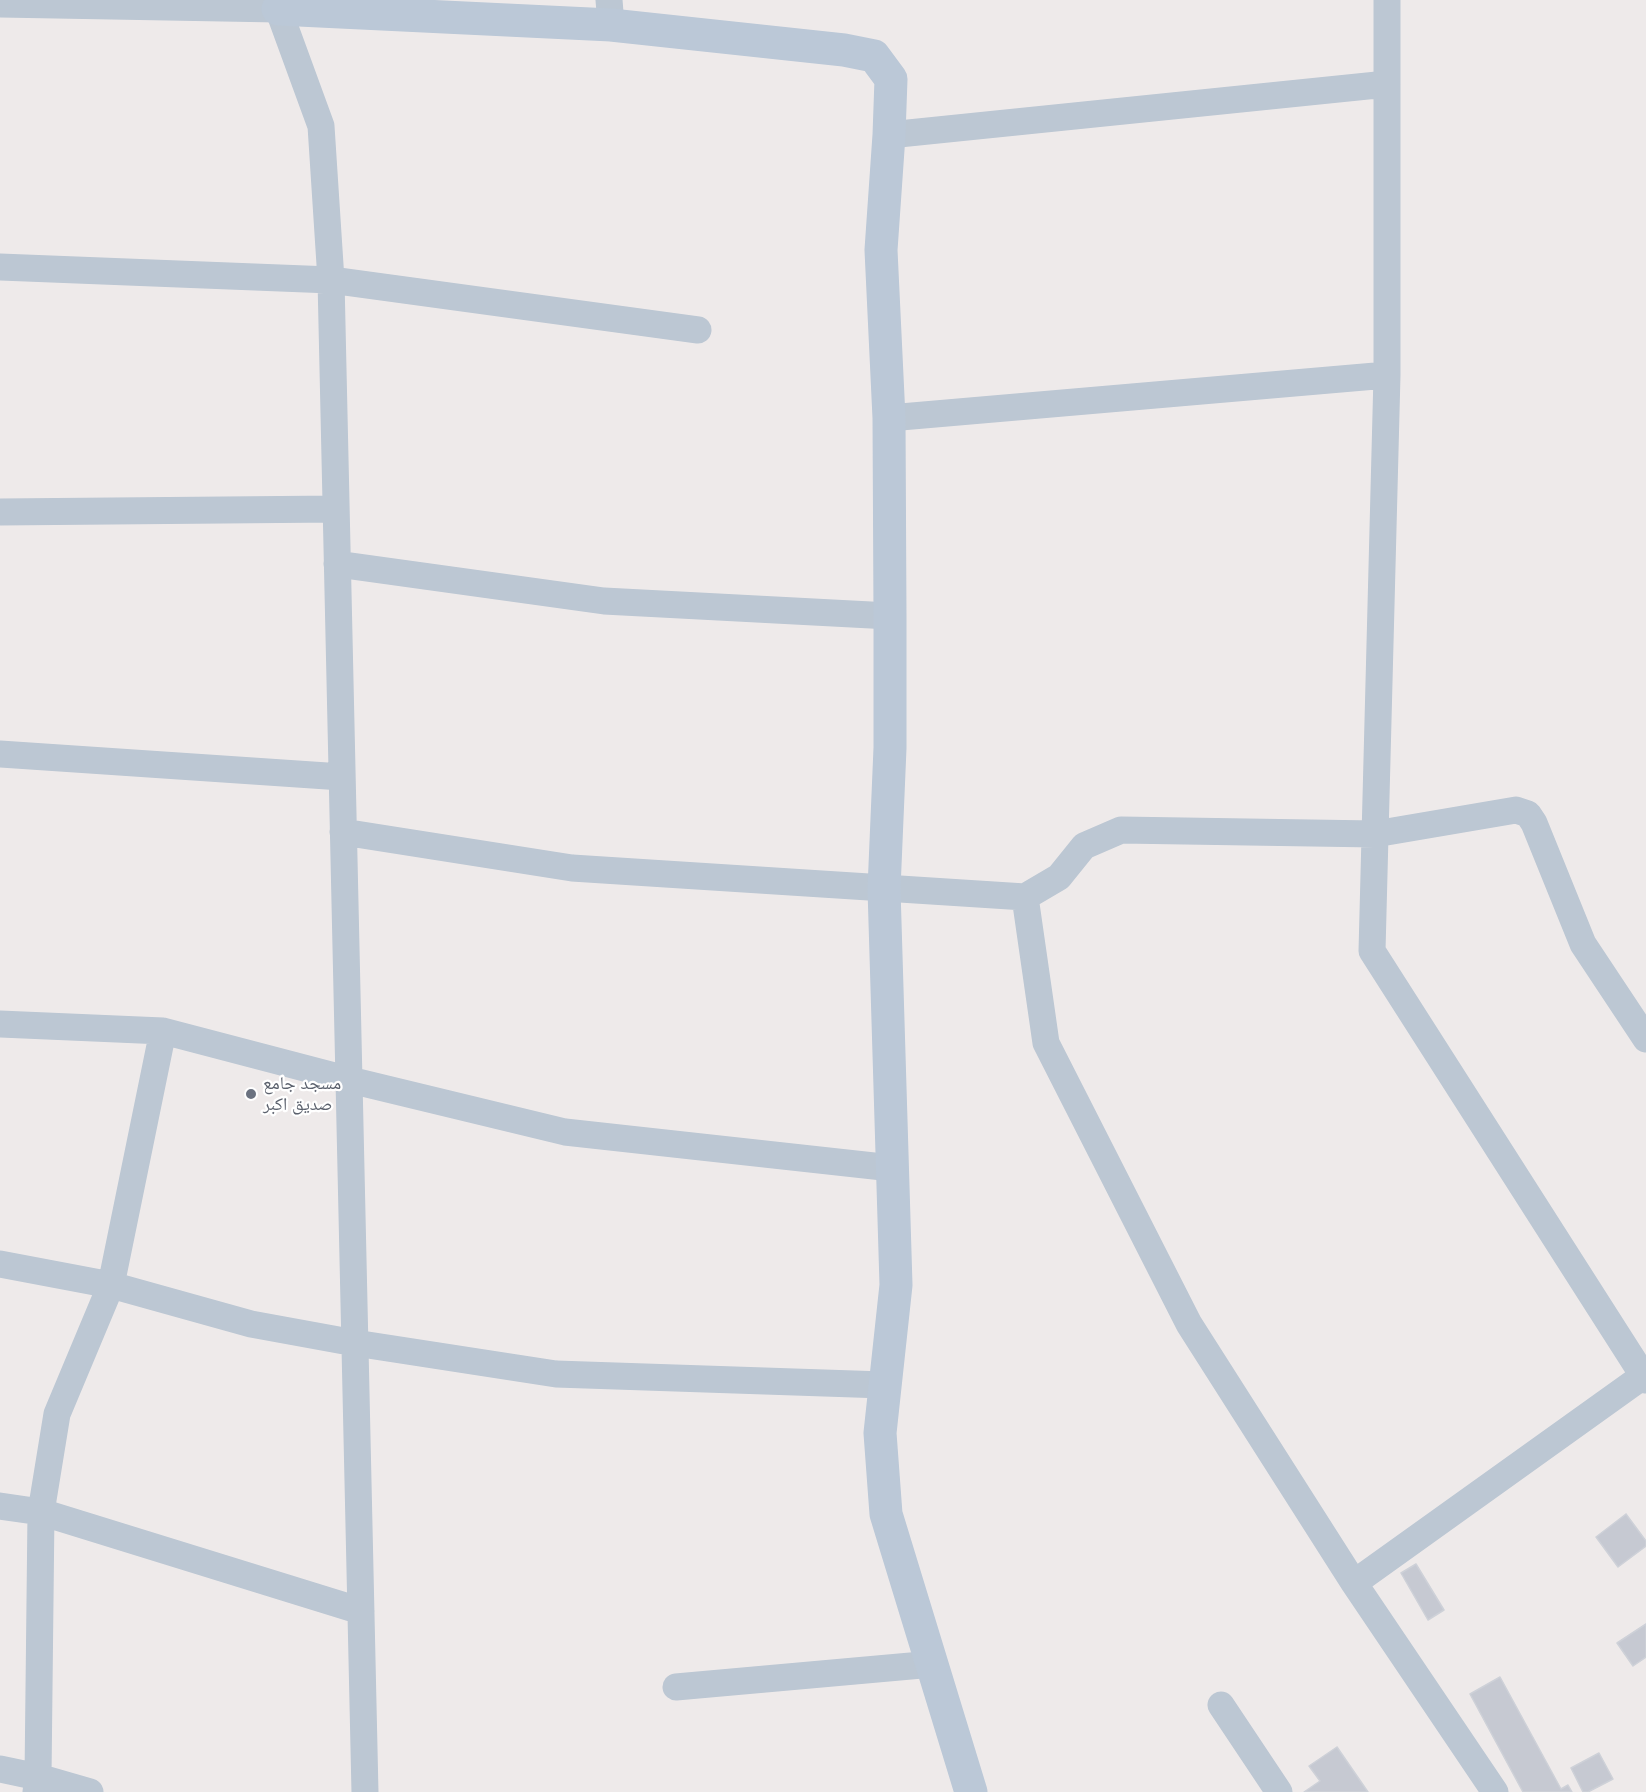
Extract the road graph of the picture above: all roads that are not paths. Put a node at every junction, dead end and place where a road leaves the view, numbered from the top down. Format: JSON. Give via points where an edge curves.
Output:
{"nodes":[{"id":1,"x":1387,"y":0,"type":"edge"},
{"id":2,"x":0,"y":4,"type":"edge"},
{"id":3,"x":277,"y":5,"type":"edge"},
{"id":4,"x":610,"y":13,"type":"edge"},
{"id":5,"x":1387,"y":84,"type":"junction"},
{"id":6,"x":889,"y":135,"type":"junction"},
{"id":7,"x":0,"y":267,"type":"edge"},
{"id":8,"x":331,"y":280,"type":"junction"},
{"id":9,"x":698,"y":330,"type":"dead end"},
{"id":10,"x":1387,"y":375,"type":"junction"},
{"id":11,"x":889,"y":418,"type":"junction"},
{"id":12,"x":336,"y":509,"type":"junction"},
{"id":13,"x":0,"y":512,"type":"edge"},
{"id":14,"x":338,"y":564,"type":"junction"},
{"id":15,"x":890,"y":616,"type":"junction"},
{"id":16,"x":0,"y":754,"type":"edge"},
{"id":17,"x":342,"y":777,"type":"junction"},
{"id":18,"x":344,"y":832,"type":"junction"},
{"id":19,"x":1375,"y":834,"type":"junction"},
{"id":20,"x":884,"y":889,"type":"junction"},
{"id":21,"x":1025,"y":897,"type":"junction"},
{"id":22,"x":0,"y":1024,"type":"edge"},
{"id":23,"x":163,"y":1031,"type":"junction"},
{"id":24,"x":1646,"y":1040,"type":"edge"},
{"id":25,"x":350,"y":1080,"type":"junction"},
{"id":26,"x":892,"y":1168,"type":"junction"},
{"id":27,"x":0,"y":1264,"type":"edge"},
{"id":28,"x":111,"y":1285,"type":"junction"},
{"id":29,"x":355,"y":1343,"type":"junction"},
{"id":30,"x":1645,"y":1377,"type":"edge"},
{"id":31,"x":884,"y":1385,"type":"junction"},
{"id":32,"x":0,"y":1506,"type":"edge"},
{"id":33,"x":41,"y":1512,"type":"junction"},
{"id":34,"x":1354,"y":1583,"type":"junction"},
{"id":35,"x":361,"y":1611,"type":"junction"},
{"id":36,"x":933,"y":1664,"type":"junction"},
{"id":37,"x":676,"y":1687,"type":"dead end"},
{"id":38,"x":1221,"y":1705,"type":"dead end"},
{"id":39,"x":0,"y":1769,"type":"edge"},
{"id":40,"x":37,"y":1785,"type":"edge"},
{"id":41,"x":90,"y":1792,"type":"edge"},
{"id":42,"x":365,"y":1792,"type":"edge"},
{"id":43,"x":971,"y":1792,"type":"edge"},
{"id":44,"x":1279,"y":1792,"type":"edge"},
{"id":45,"x":1495,"y":1792,"type":"edge"}],
"edges":[{"from":1,"to":5,"type":"street"},
{"from":2,"to":3,"type":"street"},
{"from":3,"to":4,"type":"street"},
{"from":3,"to":8,"type":"street","via":[[321,126]]},
{"from":4,"to":6,"type":"street","via":[[874,56],[891,78]]},
{"from":5,"to":6,"type":"street"},
{"from":5,"to":10,"type":"street"},
{"from":6,"to":11,"type":"street","via":[[881,250]]},
{"from":7,"to":8,"type":"street"},
{"from":8,"to":9,"type":"street"},
{"from":8,"to":12,"type":"street"},
{"from":10,"to":11,"type":"street"},
{"from":10,"to":19,"type":"street"},
{"from":11,"to":15,"type":"street"},
{"from":12,"to":13,"type":"street"},
{"from":12,"to":14,"type":"street"},
{"from":14,"to":15,"type":"street","via":[[604,601]]},
{"from":14,"to":17,"type":"street"},
{"from":15,"to":20,"type":"street"},
{"from":16,"to":17,"type":"street"},
{"from":17,"to":18,"type":"street"},
{"from":18,"to":20,"type":"street","via":[[572,868]]},
{"from":18,"to":25,"type":"street"},
{"from":19,"to":21,"type":"street","via":[[1121,830],[1084,846],[1059,878]]},
{"from":19,"to":24,"type":"street","via":[[1516,810],[1528,814],[1583,944]]},
{"from":19,"to":30,"type":"street","via":[[1372,951]]},
{"from":20,"to":21,"type":"street"},
{"from":20,"to":26,"type":"street"},
{"from":21,"to":34,"type":"street","via":[[1046,1043],[1189,1324]]},
{"from":22,"to":23,"type":"street"},
{"from":23,"to":25,"type":"street"},
{"from":23,"to":28,"type":"street"},
{"from":25,"to":26,"type":"street","via":[[565,1132]]},
{"from":25,"to":29,"type":"street"},
{"from":26,"to":31,"type":"street","via":[[896,1285]]},
{"from":27,"to":28,"type":"street"},
{"from":28,"to":29,"type":"street","via":[[251,1324]]},
{"from":28,"to":33,"type":"street","via":[[57,1414]]},
{"from":29,"to":31,"type":"street","via":[[556,1374]]},
{"from":29,"to":35,"type":"street"},
{"from":30,"to":34,"type":"street"},
{"from":31,"to":36,"type":"street","via":[[880,1433],[886,1514]]},
{"from":32,"to":33,"type":"street"},
{"from":33,"to":35,"type":"street"},
{"from":33,"to":40,"type":"street"},
{"from":34,"to":45,"type":"street"},
{"from":35,"to":42,"type":"street"},
{"from":36,"to":37,"type":"street"},
{"from":36,"to":43,"type":"street"},
{"from":38,"to":44,"type":"street"},
{"from":39,"to":40,"type":"street"},
{"from":40,"to":41,"type":"street"}]}
